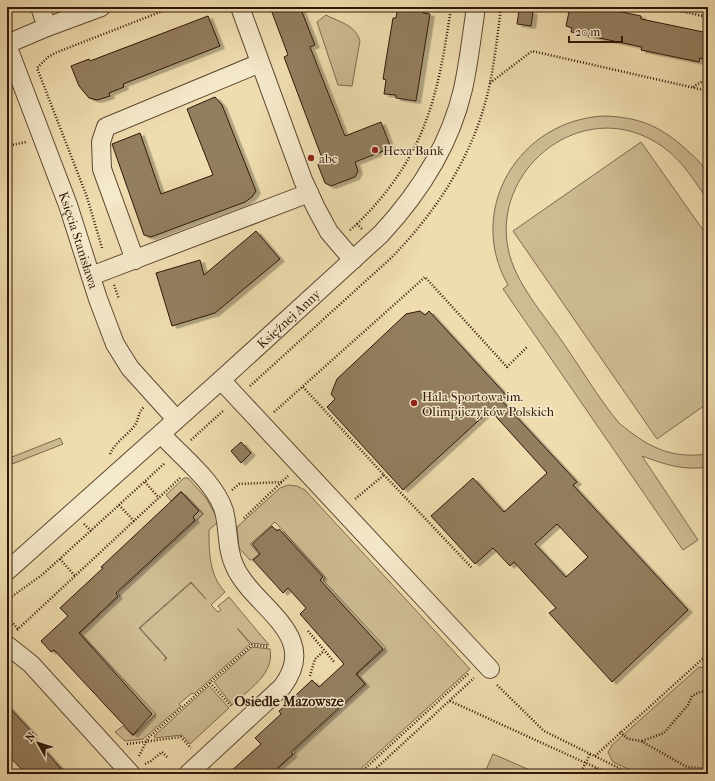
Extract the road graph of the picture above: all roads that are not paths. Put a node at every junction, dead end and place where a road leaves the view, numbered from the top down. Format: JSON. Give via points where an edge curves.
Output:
{"nodes":[{"id":1,"x":40,"y":7,"type":"edge"},
{"id":2,"x":101,"y":7,"type":"edge"},
{"id":3,"x":240,"y":7,"type":"edge"},
{"id":4,"x":476,"y":7,"type":"edge"},
{"id":5,"x":47,"y":27,"type":"junction"},
{"id":6,"x":7,"y":45,"type":"edge"},
{"id":7,"x":260,"y":63,"type":"junction"},
{"id":8,"x":308,"y":193,"type":"junction"},
{"id":9,"x":135,"y":260,"type":"junction"},
{"id":10,"x":353,"y":260,"type":"junction"},
{"id":11,"x":91,"y":276,"type":"junction"},
{"id":12,"x":221,"y":380,"type":"junction"},
{"id":13,"x":176,"y":419,"type":"junction"},
{"id":14,"x":161,"y":434,"type":"junction"},
{"id":15,"x":7,"y":571,"type":"edge"},
{"id":16,"x":10,"y":640,"type":"edge"},
{"id":17,"x":487,"y":674,"type":"road end"},
{"id":18,"x":134,"y":766,"type":"edge"},
{"id":19,"x":188,"y":774,"type":"edge"}],
"edges":[{"from":1,"to":5,"type":"street"},
{"from":2,"to":5,"type":"street"},
{"from":3,"to":7,"type":"street"},
{"from":4,"to":10,"type":"street","name":"Księżnej Anny","via":[[462,90],[441,151],[417,191],[397,217]]},
{"from":5,"to":6,"type":"street"},
{"from":6,"to":11,"type":"street","name":"Księcia Stanisława","via":[[68,205]]},
{"from":7,"to":8,"type":"street"},
{"from":7,"to":9,"type":"street","via":[[106,127],[101,142],[102,169]]},
{"from":8,"to":9,"type":"street"},
{"from":8,"to":10,"type":"street","via":[[330,232]]},
{"from":9,"to":11,"type":"street"},
{"from":10,"to":12,"type":"street","name":"Księżnej Anny"},
{"from":11,"to":13,"type":"street","name":"Księcia Stanisława","via":[[115,344],[130,368]]},
{"from":12,"to":13,"type":"street","name":"Księżnej Anny"},
{"from":12,"to":17,"type":"street","via":[[342,510]]},
{"from":13,"to":14,"type":"street","name":"Księżnej Anny"},
{"from":14,"to":15,"type":"street","name":"Księżnej Anny"},
{"from":14,"to":19,"type":"street","via":[[218,495],[224,511],[230,555],[235,568],[290,635],[294,654],[292,670],[282,687]]},
{"from":16,"to":18,"type":"street"}]}
